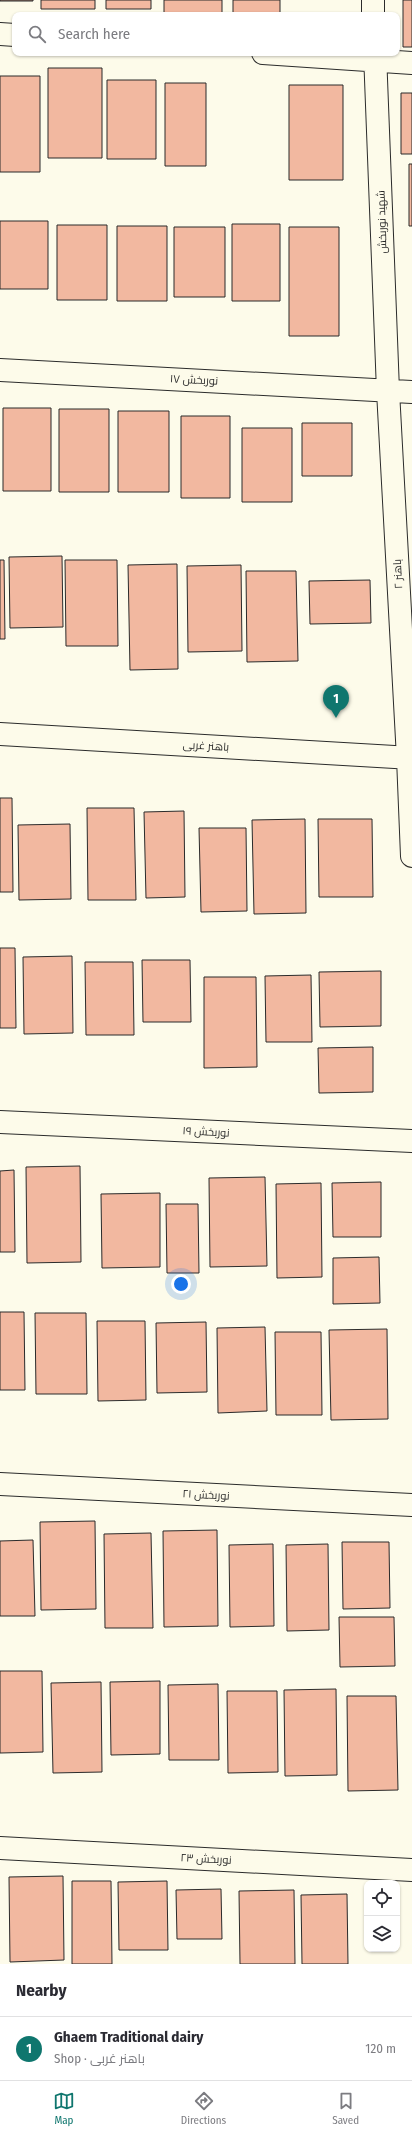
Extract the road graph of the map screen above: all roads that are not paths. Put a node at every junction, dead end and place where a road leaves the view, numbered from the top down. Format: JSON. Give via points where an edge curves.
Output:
{"nodes":[{"id":1,"x":373,"y":0,"type":"edge"},
{"id":2,"x":373,"y":12,"type":"edge"},
{"id":3,"x":0,"y":34,"type":"edge"},
{"id":4,"x":12,"y":35,"type":"edge"},
{"id":5,"x":347,"y":56,"type":"edge"},
{"id":6,"x":375,"y":57,"type":"edge"},
{"id":7,"x":412,"y":63,"type":"edge"},
{"id":8,"x":0,"y":370,"type":"edge"},
{"id":9,"x":388,"y":391,"type":"junction"},
{"id":10,"x":412,"y":392,"type":"edge"},
{"id":11,"x":0,"y":734,"type":"edge"},
{"id":12,"x":410,"y":758,"type":"edge"},
{"id":13,"x":412,"y":856,"type":"edge"},
{"id":14,"x":0,"y":1122,"type":"edge"},
{"id":15,"x":412,"y":1141,"type":"edge"},
{"id":16,"x":0,"y":1484,"type":"edge"},
{"id":17,"x":412,"y":1505,"type":"edge"},
{"id":18,"x":0,"y":1848,"type":"edge"},
{"id":19,"x":412,"y":1870,"type":"edge"}],
"edges":[{"from":1,"to":2,"type":"street"},
{"from":3,"to":4,"type":"street"},
{"from":5,"to":6,"type":"street"},
{"from":6,"to":7,"type":"street"},
{"from":6,"to":9,"type":"street","name":"شهید نوربخش"},
{"from":8,"to":9,"type":"street","name":"نوربخش ۱۷"},
{"from":9,"to":10,"type":"street","name":"نوربخش ۱۷"},
{"from":9,"to":12,"type":"street","name":"باهنر ۲"},
{"from":11,"to":12,"type":"street","name":"باهنر غربی"},
{"from":12,"to":13,"type":"street","name":"باهنر ۲"},
{"from":14,"to":15,"type":"street","name":"نوربخش ۱۹"},
{"from":16,"to":17,"type":"street","name":"نوربخش ۲۱"},
{"from":18,"to":19,"type":"street","name":"نوربخش ۲۳"}]}
